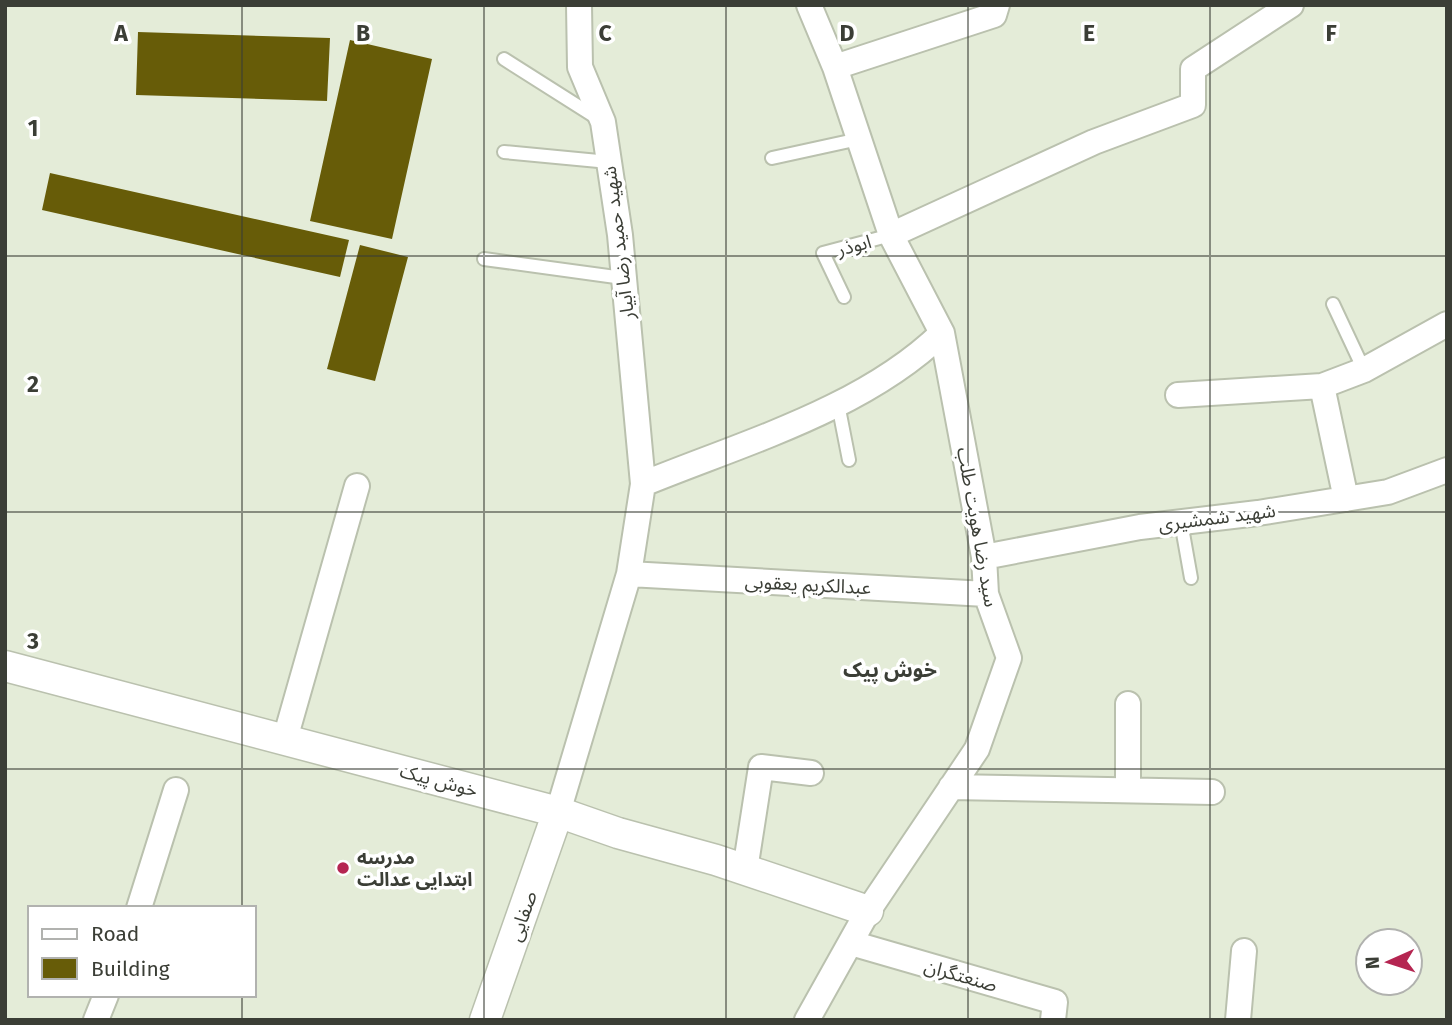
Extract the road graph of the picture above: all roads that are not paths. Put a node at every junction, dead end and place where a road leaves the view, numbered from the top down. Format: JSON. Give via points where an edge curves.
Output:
{"nodes":[{"id":1,"x":579,"y":5,"type":"edge"},
{"id":2,"x":809,"y":5,"type":"edge"},
{"id":3,"x":997,"y":5,"type":"edge"},
{"id":4,"x":1291,"y":5,"type":"edge"},
{"id":5,"x":504,"y":59,"type":"dead end"},
{"id":6,"x":835,"y":67,"type":"junction"},
{"id":7,"x":603,"y":122,"type":"junction"},
{"id":8,"x":859,"y":139,"type":"junction"},
{"id":9,"x":504,"y":152,"type":"dead end"},
{"id":10,"x":772,"y":158,"type":"dead end"},
{"id":11,"x":609,"y":162,"type":"junction"},
{"id":12,"x":891,"y":235,"type":"junction"},
{"id":13,"x":484,"y":259,"type":"dead end"},
{"id":14,"x":623,"y":278,"type":"junction"},
{"id":15,"x":844,"y":297,"type":"dead end"},
{"id":16,"x":1334,"y":304,"type":"dead end"},
{"id":17,"x":1447,"y":324,"type":"edge"},
{"id":18,"x":942,"y":333,"type":"junction"},
{"id":19,"x":1364,"y":370,"type":"junction"},
{"id":20,"x":1322,"y":386,"type":"junction"},
{"id":21,"x":1178,"y":395,"type":"dead end"},
{"id":22,"x":838,"y":404,"type":"junction"},
{"id":23,"x":849,"y":460,"type":"dead end"},
{"id":24,"x":1447,"y":470,"type":"edge"},
{"id":25,"x":643,"y":484,"type":"junction"},
{"id":26,"x":357,"y":486,"type":"dead end"},
{"id":27,"x":1346,"y":499,"type":"junction"},
{"id":28,"x":1181,"y":522,"type":"junction"},
{"id":29,"x":984,"y":557,"type":"junction"},
{"id":30,"x":629,"y":574,"type":"junction"},
{"id":31,"x":1191,"y":578,"type":"dead end"},
{"id":32,"x":986,"y":594,"type":"junction"},
{"id":33,"x":5,"y":666,"type":"edge"},
{"id":34,"x":1128,"y":704,"type":"dead end"},
{"id":35,"x":285,"y":739,"type":"junction"},
{"id":36,"x":811,"y":773,"type":"dead end"},
{"id":37,"x":951,"y":787,"type":"junction"},
{"id":38,"x":176,"y":790,"type":"dead end"},
{"id":39,"x":1128,"y":790,"type":"junction"},
{"id":40,"x":1212,"y":792,"type":"dead end"},
{"id":41,"x":558,"y":812,"type":"junction"},
{"id":42,"x":745,"y":870,"type":"junction"},
{"id":43,"x":140,"y":906,"type":"edge"},
{"id":44,"x":868,"y":911,"type":"junction"},
{"id":45,"x":851,"y":943,"type":"junction"},
{"id":46,"x":1244,"y":951,"type":"dead end"},
{"id":47,"x":105,"y":997,"type":"edge"},
{"id":48,"x":96,"y":1020,"type":"edge"},
{"id":49,"x":485,"y":1020,"type":"edge"},
{"id":50,"x":807,"y":1020,"type":"edge"},
{"id":51,"x":1053,"y":1020,"type":"edge"},
{"id":52,"x":1238,"y":1020,"type":"edge"}],
"edges":[{"from":1,"to":7,"type":"street","name":"شهید حمید رضا آبیار","via":[[580,67]]},
{"from":2,"to":6,"type":"street","name":"سید رضا هویت طلب"},
{"from":3,"to":6,"type":"street","via":[[994,15]]},
{"from":4,"to":12,"type":"street","via":[[1194,69],[1193,105],[1094,142]]},
{"from":5,"to":7,"type":"lane"},
{"from":6,"to":8,"type":"street","name":"سید رضا هویت طلب"},
{"from":7,"to":11,"type":"street","name":"شهید حمید رضا آبیار"},
{"from":8,"to":10,"type":"lane"},
{"from":8,"to":12,"type":"street","name":"سید رضا هویت طلب"},
{"from":9,"to":11,"type":"lane"},
{"from":11,"to":14,"type":"street","name":"شهید حمید رضا آبیار"},
{"from":12,"to":15,"type":"lane","name":"ابوذر","via":[[823,253]]},
{"from":12,"to":18,"type":"street","name":"سید رضا هویت طلب"},
{"from":13,"to":14,"type":"lane"},
{"from":14,"to":25,"type":"street","name":"شهید حمید رضا آبیار"},
{"from":16,"to":19,"type":"lane"},
{"from":17,"to":19,"type":"street"},
{"from":18,"to":22,"type":"street","via":[[913,362]]},
{"from":18,"to":29,"type":"street","name":"سید رضا هویت طلب"},
{"from":19,"to":20,"type":"street"},
{"from":20,"to":21,"type":"street"},
{"from":20,"to":27,"type":"street"},
{"from":22,"to":23,"type":"lane"},
{"from":22,"to":25,"type":"street"},
{"from":24,"to":27,"type":"street","name":"شهید شمشیری","via":[[1388,492]]},
{"from":25,"to":30,"type":"street","name":"شهید حمید رضا آبیار"},
{"from":26,"to":35,"type":"street"},
{"from":27,"to":28,"type":"street","name":"شهید شمشیری"},
{"from":28,"to":29,"type":"street","name":"شهید شمشیری"},
{"from":28,"to":31,"type":"lane"},
{"from":29,"to":32,"type":"street","name":"سید رضا هویت طلب"},
{"from":30,"to":32,"type":"street","name":"عبدالکریم یعقوبی"},
{"from":30,"to":41,"type":"street","name":"شهید حمید رضا آبیار"},
{"from":32,"to":37,"type":"street","name":"سید رضا هویت طلب","via":[[1009,658],[977,748]]},
{"from":33,"to":35,"type":"street","name":"خوش پیک"},
{"from":34,"to":39,"type":"street"},
{"from":35,"to":41,"type":"street","name":"خوش پیک"},
{"from":36,"to":42,"type":"street","via":[[761,767]]},
{"from":37,"to":39,"type":"street"},
{"from":37,"to":44,"type":"street","name":"سید رضا هویت طلب"},
{"from":38,"to":43,"type":"street"},
{"from":39,"to":40,"type":"street"},
{"from":41,"to":42,"type":"street","name":"خوش پیک"},
{"from":41,"to":49,"type":"street","name":"صفایی"},
{"from":42,"to":44,"type":"street","name":"خوش پیک"},
{"from":44,"to":45,"type":"street","name":"سید رضا هویت طلب"},
{"from":45,"to":50,"type":"street","name":"سید رضا هویت طلب"},
{"from":45,"to":51,"type":"street","name":"صنعتگران","via":[[1055,1002]]},
{"from":46,"to":52,"type":"street"},
{"from":47,"to":48,"type":"street"}]}
